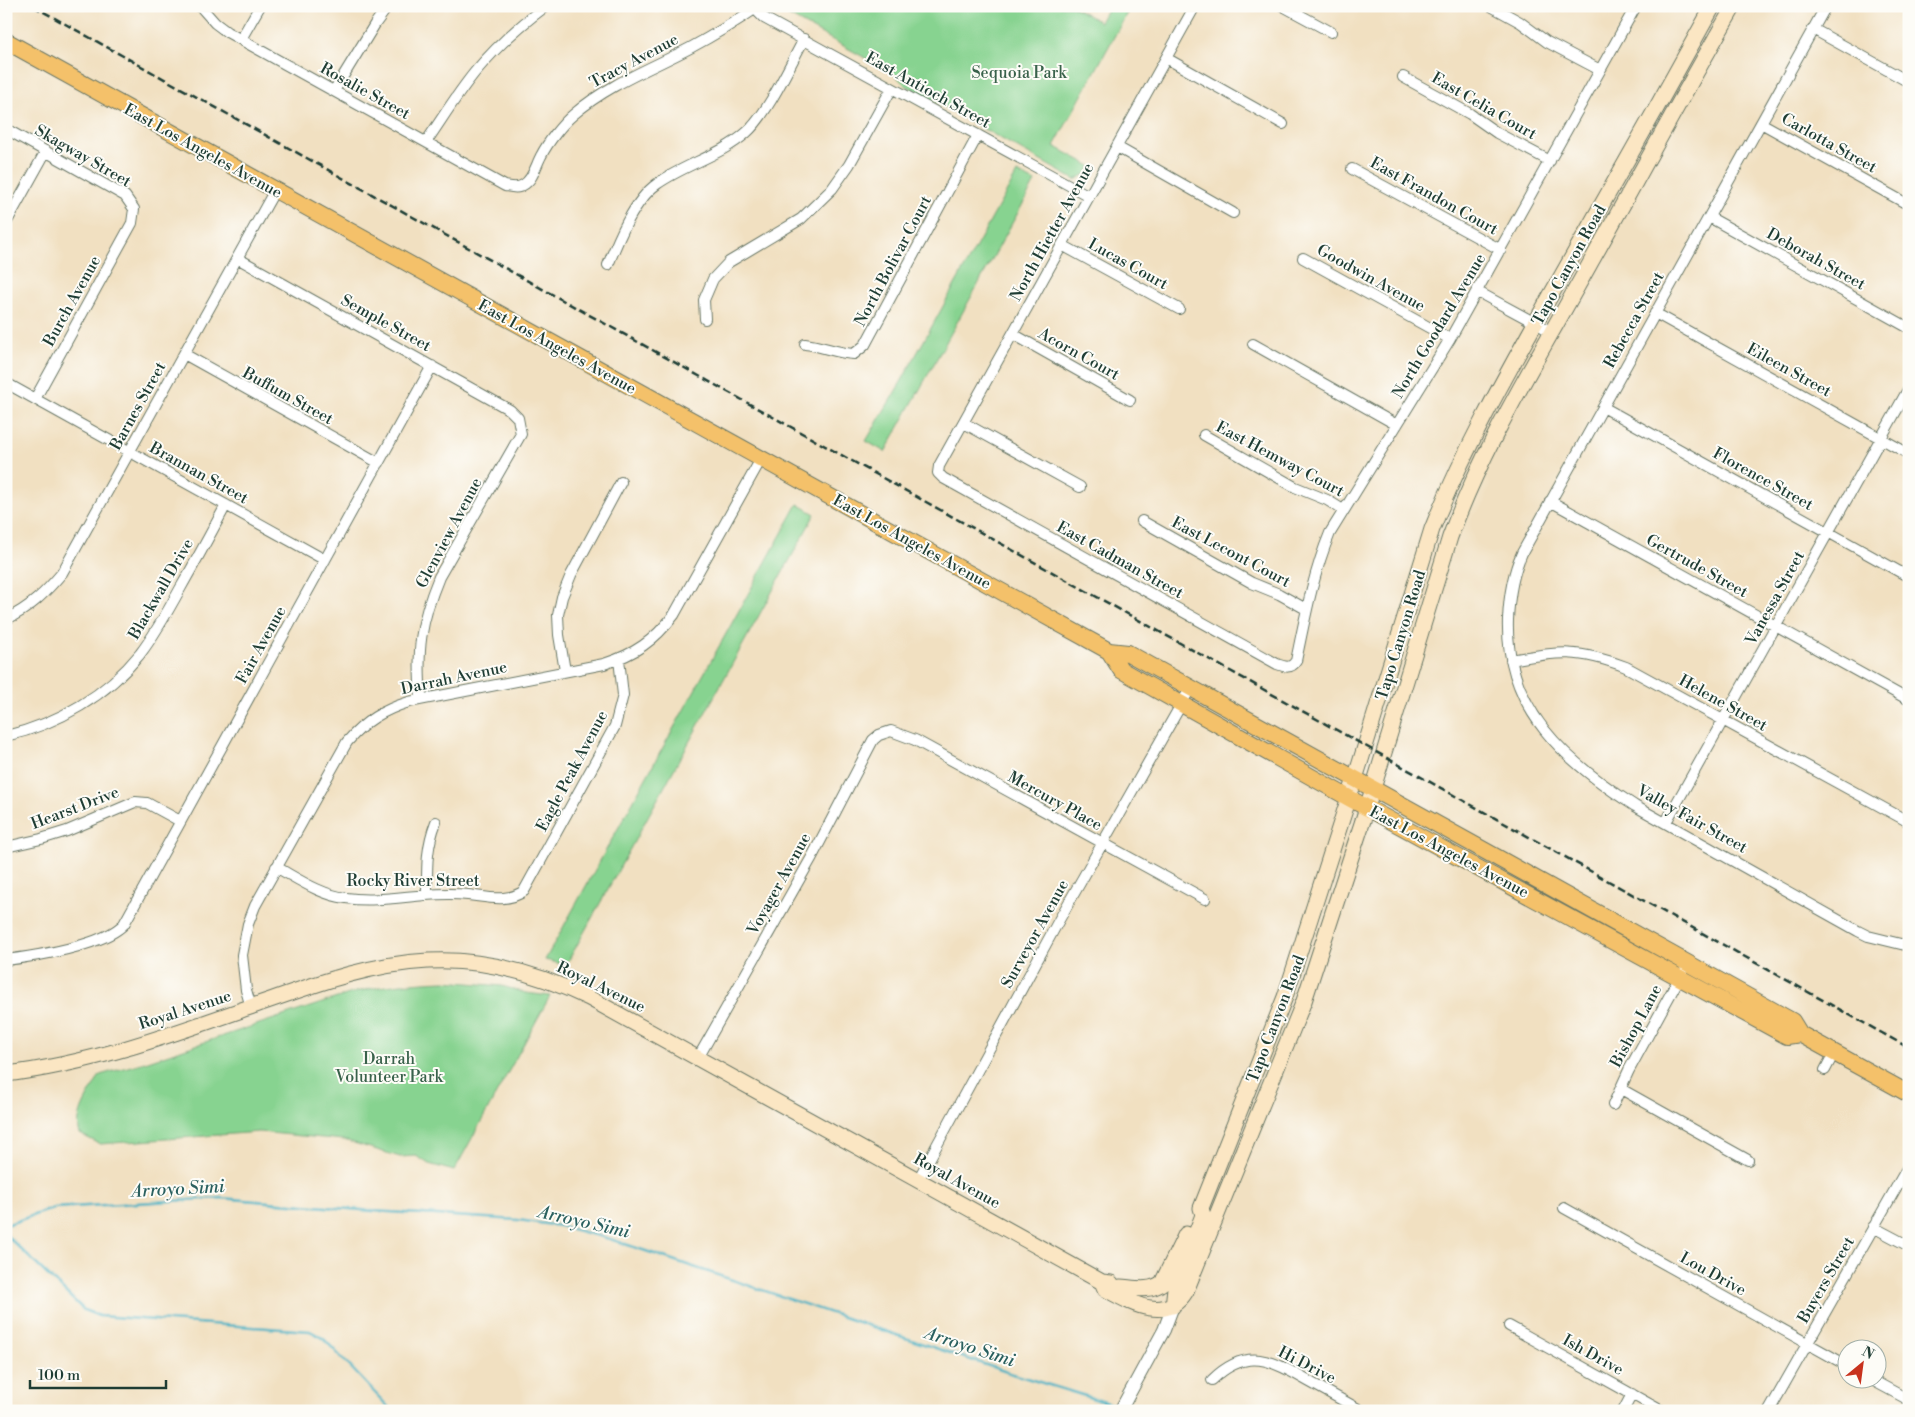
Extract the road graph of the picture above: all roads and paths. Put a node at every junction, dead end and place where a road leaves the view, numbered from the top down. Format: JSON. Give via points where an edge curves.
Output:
{"nodes":[{"id":1,"x":200,"y":6,"type":"edge"},
{"id":2,"x":260,"y":6,"type":"edge"},
{"id":3,"x":388,"y":6,"type":"edge"},
{"id":4,"x":546,"y":6,"type":"edge"},
{"id":5,"x":1195,"y":6,"type":"edge"},
{"id":6,"x":1283,"y":6,"type":"edge"},
{"id":7,"x":1491,"y":6,"type":"edge"},
{"id":8,"x":1636,"y":6,"type":"edge"},
{"id":9,"x":1713,"y":6,"type":"edge"},
{"id":10,"x":1734,"y":6,"type":"edge"},
{"id":11,"x":1826,"y":6,"type":"edge"},
{"id":12,"x":757,"y":8,"type":"edge"},
{"id":13,"x":1813,"y":29,"type":"junction"},
{"id":14,"x":1331,"y":32,"type":"dead end"},
{"id":15,"x":241,"y":39,"type":"junction"},
{"id":16,"x":804,"y":40,"type":"junction"},
{"id":17,"x":6,"y":41,"type":"edge"},
{"id":18,"x":1166,"y":58,"type":"junction"},
{"id":19,"x":1600,"y":70,"type":"junction"},
{"id":20,"x":1403,"y":77,"type":"dead end"},
{"id":21,"x":1909,"y":82,"type":"edge"},
{"id":22,"x":892,"y":88,"type":"junction"},
{"id":23,"x":334,"y":91,"type":"junction"},
{"id":24,"x":1761,"y":122,"type":"junction"},
{"id":25,"x":1283,"y":124,"type":"dead end"},
{"id":26,"x":6,"y":129,"type":"edge"},
{"id":27,"x":978,"y":135,"type":"junction"},
{"id":28,"x":426,"y":142,"type":"junction"},
{"id":29,"x":1117,"y":147,"type":"junction"},
{"id":30,"x":46,"y":151,"type":"junction"},
{"id":31,"x":1550,"y":161,"type":"junction"},
{"id":32,"x":1352,"y":169,"type":"dead end"},
{"id":33,"x":523,"y":186,"type":"joint"},
{"id":34,"x":274,"y":190,"type":"junction"},
{"id":35,"x":1089,"y":196,"type":"junction"},
{"id":36,"x":1909,"y":205,"type":"edge"},
{"id":37,"x":1233,"y":213,"type":"dead end"},
{"id":38,"x":1709,"y":216,"type":"junction"},
{"id":39,"x":134,"y":217,"type":"joint"},
{"id":40,"x":6,"y":223,"type":"edge"},
{"id":41,"x":1062,"y":245,"type":"junction"},
{"id":42,"x":1501,"y":250,"type":"junction"},
{"id":43,"x":237,"y":258,"type":"junction"},
{"id":44,"x":1303,"y":258,"type":"dead end"},
{"id":45,"x":608,"y":265,"type":"dead end"},
{"id":46,"x":1478,"y":292,"type":"junction"},
{"id":47,"x":1178,"y":309,"type":"dead end"},
{"id":48,"x":1655,"y":313,"type":"junction"},
{"id":49,"x":705,"y":319,"type":"dead end"},
{"id":50,"x":1536,"y":323,"type":"junction"},
{"id":51,"x":1909,"y":328,"type":"edge"},
{"id":52,"x":1552,"y":332,"type":"junction"},
{"id":53,"x":1013,"y":334,"type":"junction"},
{"id":54,"x":1450,"y":339,"type":"junction"},
{"id":55,"x":805,"y":344,"type":"dead end"},
{"id":56,"x":1253,"y":344,"type":"dead end"},
{"id":57,"x":184,"y":354,"type":"junction"},
{"id":58,"x":432,"y":366,"type":"junction"},
{"id":59,"x":6,"y":383,"type":"edge"},
{"id":60,"x":1909,"y":388,"type":"edge"},
{"id":61,"x":35,"y":399,"type":"junction"},
{"id":62,"x":1130,"y":400,"type":"dead end"},
{"id":63,"x":1603,"y":407,"type":"junction"},
{"id":64,"x":518,"y":418,"type":"joint"},
{"id":65,"x":964,"y":423,"type":"junction"},
{"id":66,"x":1396,"y":425,"type":"junction"},
{"id":67,"x":1204,"y":435,"type":"dead end"},
{"id":68,"x":1881,"y":439,"type":"junction"},
{"id":69,"x":130,"y":452,"type":"junction"},
{"id":70,"x":1909,"y":454,"type":"edge"},
{"id":71,"x":761,"y":459,"type":"junction"},
{"id":72,"x":379,"y":463,"type":"junction"},
{"id":73,"x":938,"y":473,"type":"joint"},
{"id":74,"x":621,"y":482,"type":"dead end"},
{"id":75,"x":1080,"y":487,"type":"dead end"},
{"id":76,"x":1550,"y":501,"type":"junction"},
{"id":77,"x":226,"y":505,"type":"junction"},
{"id":78,"x":1343,"y":510,"type":"junction"},
{"id":79,"x":1142,"y":521,"type":"dead end"},
{"id":80,"x":1828,"y":532,"type":"junction"},
{"id":81,"x":325,"y":560,"type":"junction"},
{"id":82,"x":1909,"y":577,"type":"edge"},
{"id":83,"x":1306,"y":609,"type":"junction"},
{"id":84,"x":6,"y":619,"type":"edge"},
{"id":85,"x":1776,"y":626,"type":"junction"},
{"id":86,"x":1109,"y":651,"type":"junction"},
{"id":87,"x":619,"y":659,"type":"junction"},
{"id":88,"x":1511,"y":660,"type":"junction"},
{"id":89,"x":1289,"y":667,"type":"joint"},
{"id":90,"x":565,"y":671,"type":"junction"},
{"id":91,"x":1190,"y":687,"type":"junction"},
{"id":92,"x":421,"y":699,"type":"junction"},
{"id":93,"x":1909,"y":700,"type":"edge"},
{"id":94,"x":1181,"y":704,"type":"junction"},
{"id":95,"x":1723,"y":721,"type":"junction"},
{"id":96,"x":891,"y":731,"type":"joint"},
{"id":97,"x":6,"y":736,"type":"edge"},
{"id":98,"x":1355,"y":778,"type":"junction"},
{"id":99,"x":1372,"y":788,"type":"junction"},
{"id":100,"x":1349,"y":798,"type":"junction"},
{"id":101,"x":1367,"y":808,"type":"junction"},
{"id":102,"x":180,"y":822,"type":"junction"},
{"id":103,"x":436,"y":822,"type":"dead end"},
{"id":104,"x":1666,"y":822,"type":"junction"},
{"id":105,"x":1909,"y":822,"type":"edge"},
{"id":106,"x":1102,"y":844,"type":"junction"},
{"id":107,"x":6,"y":847,"type":"edge"},
{"id":108,"x":276,"y":867,"type":"junction"},
{"id":109,"x":524,"y":891,"type":"joint"},
{"id":110,"x":427,"y":894,"type":"junction"},
{"id":111,"x":1205,"y":899,"type":"dead end"},
{"id":112,"x":1909,"y":946,"type":"edge"},
{"id":113,"x":6,"y":960,"type":"edge"},
{"id":114,"x":1688,"y":962,"type":"junction"},
{"id":115,"x":1679,"y":978,"type":"junction"},
{"id":116,"x":251,"y":1007,"type":"junction"},
{"id":117,"x":1800,"y":1034,"type":"junction"},
{"id":118,"x":1834,"y":1053,"type":"junction"},
{"id":119,"x":698,"y":1058,"type":"junction"},
{"id":120,"x":1825,"y":1070,"type":"dead end"},
{"id":121,"x":6,"y":1074,"type":"edge"},
{"id":122,"x":1621,"y":1089,"type":"junction"},
{"id":123,"x":1909,"y":1094,"type":"edge"},
{"id":124,"x":1613,"y":1105,"type":"dead end"},
{"id":125,"x":1748,"y":1160,"type":"dead end"},
{"id":126,"x":1909,"y":1165,"type":"edge"},
{"id":127,"x":918,"y":1180,"type":"junction"},
{"id":128,"x":1201,"y":1208,"type":"junction"},
{"id":129,"x":1564,"y":1208,"type":"dead end"},
{"id":130,"x":1874,"y":1227,"type":"junction"},
{"id":131,"x":1909,"y":1246,"type":"edge"},
{"id":132,"x":1102,"y":1282,"type":"junction"},
{"id":133,"x":1120,"y":1287,"type":"junction"},
{"id":134,"x":1174,"y":1306,"type":"junction"},
{"id":135,"x":1510,"y":1326,"type":"dead end"},
{"id":136,"x":1807,"y":1343,"type":"junction"},
{"id":137,"x":1838,"y":1360,"type":"edge"},
{"id":138,"x":1212,"y":1380,"type":"dead end"},
{"id":139,"x":1888,"y":1389,"type":"edge"},
{"id":140,"x":1632,"y":1394,"type":"junction"},
{"id":141,"x":1909,"y":1400,"type":"edge"},
{"id":142,"x":1120,"y":1411,"type":"edge"},
{"id":143,"x":1362,"y":1411,"type":"edge"},
{"id":144,"x":1623,"y":1411,"type":"edge"},
{"id":145,"x":1662,"y":1411,"type":"edge"},
{"id":146,"x":1770,"y":1411,"type":"edge"}],
"edges":[{"from":1,"to":15,"type":"street","name":"Rosalie Street","via":[[215,23]]},
{"from":2,"to":15,"type":"street"},
{"from":3,"to":23,"type":"street"},
{"from":4,"to":28,"type":"street","via":[[498,45],[474,73]]},
{"from":5,"to":18,"type":"street","name":"North Hietter Avenue"},
{"from":6,"to":14,"type":"street"},
{"from":7,"to":19,"type":"street","via":[[1547,42]]},
{"from":8,"to":19,"type":"street","name":"North Goodard Avenue"},
{"from":9,"to":50,"type":"main road","name":"Tapo Canyon Road"},
{"from":10,"to":52,"type":"main road","name":"Tapo Canyon Road"},
{"from":11,"to":13,"type":"street","name":"Rebecca Street"},
{"from":12,"to":16,"type":"street","name":"East Antioch Street","via":[[764,18]]},
{"from":12,"to":33,"type":"street","name":"Tracy Avenue","via":[[595,97],[562,127]]},
{"from":13,"to":21,"type":"street"},
{"from":13,"to":24,"type":"street","name":"Rebecca Street"},
{"from":15,"to":23,"type":"street","name":"Rosalie Street"},
{"from":16,"to":22,"type":"street","name":"East Antioch Street"},
{"from":16,"to":45,"type":"street","via":[[761,116],[747,132],[721,151],[655,185],[638,203]]},
{"from":17,"to":34,"type":"main road","name":"East Los Angeles Avenue"},
{"from":18,"to":25,"type":"street"},
{"from":18,"to":29,"type":"street","name":"North Hietter Avenue"},
{"from":19,"to":31,"type":"street","name":"North Goodard Avenue"},
{"from":20,"to":31,"type":"street","name":"East Celia Court"},
{"from":22,"to":27,"type":"street","name":"East Antioch Street"},
{"from":22,"to":49,"type":"street","via":[[832,189],[801,219],[729,262],[713,279],[704,300]]},
{"from":23,"to":28,"type":"street","name":"Rosalie Street"},
{"from":24,"to":36,"type":"street","name":"Carlotta Street"},
{"from":24,"to":38,"type":"street","name":"Rebecca Street"},
{"from":26,"to":30,"type":"street","name":"Skagway Street"},
{"from":27,"to":35,"type":"street","name":"East Antioch Street"},
{"from":27,"to":55,"type":"street","name":"North Bolivar Court","via":[[865,345],[854,354]]},
{"from":28,"to":33,"type":"street","name":"Rosalie Street","via":[[505,186]]},
{"from":29,"to":35,"type":"street","name":"North Hietter Avenue"},
{"from":29,"to":37,"type":"street"},
{"from":30,"to":39,"type":"street","name":"Skagway Street","via":[[126,196],[134,209]]},
{"from":30,"to":40,"type":"street"},
{"from":31,"to":42,"type":"street","name":"North Goodard Avenue"},
{"from":32,"to":42,"type":"street","name":"East Frandon Court"},
{"from":34,"to":43,"type":"street","name":"Barnes Street"},
{"from":34,"to":71,"type":"main road","name":"East Los Angeles Avenue"},
{"from":35,"to":41,"type":"street","name":"North Hietter Avenue"},
{"from":38,"to":48,"type":"street","name":"Rebecca Street"},
{"from":38,"to":51,"type":"street","name":"Deborah Street"},
{"from":39,"to":61,"type":"street","name":"Burch Avenue"},
{"from":41,"to":47,"type":"street","name":"Lucas Court"},
{"from":41,"to":53,"type":"street","name":"North Hietter Avenue"},
{"from":42,"to":46,"type":"street","name":"North Goodard Avenue"},
{"from":43,"to":57,"type":"street","name":"Barnes Street"},
{"from":43,"to":58,"type":"street","name":"Semple Street"},
{"from":44,"to":54,"type":"street","name":"Goodwin Avenue"},
{"from":46,"to":50,"type":"street"},
{"from":46,"to":54,"type":"street","name":"North Goodard Avenue"},
{"from":48,"to":63,"type":"street","name":"Rebecca Street"},
{"from":48,"to":68,"type":"street","name":"Eileen Street"},
{"from":50,"to":52,"type":"street"},
{"from":50,"to":98,"type":"main road","name":"Tapo Canyon Road","via":[[1463,458],[1432,529]]},
{"from":52,"to":99,"type":"main road","name":"Tapo Canyon Road","via":[[1461,507]]},
{"from":53,"to":62,"type":"street","name":"Acorn Court"},
{"from":53,"to":65,"type":"street","name":"North Hietter Avenue"},
{"from":54,"to":66,"type":"street","name":"North Goodard Avenue"},
{"from":56,"to":66,"type":"street"},
{"from":57,"to":69,"type":"street","name":"Barnes Street"},
{"from":57,"to":72,"type":"street","name":"Buffum Street"},
{"from":58,"to":64,"type":"street","name":"Semple Street","via":[[510,410]]},
{"from":58,"to":72,"type":"street","name":"Fair Avenue"},
{"from":59,"to":61,"type":"street","name":"Brannan Street"},
{"from":60,"to":68,"type":"street","name":"Vanessa Street"},
{"from":61,"to":69,"type":"street","name":"Brannan Street"},
{"from":63,"to":76,"type":"street","name":"Rebecca Street"},
{"from":63,"to":80,"type":"street","name":"Florence Street"},
{"from":64,"to":92,"type":"street","name":"Glenview Avenue","via":[[521,434],[439,576],[430,598],[422,622],[418,665]]},
{"from":65,"to":73,"type":"street","name":"North Hietter Avenue"},
{"from":65,"to":75,"type":"street"},
{"from":66,"to":78,"type":"street","name":"North Goodard Avenue"},
{"from":67,"to":78,"type":"street","name":"East Hemway Court","via":[[1295,487]]},
{"from":68,"to":70,"type":"street","name":"Eileen Street"},
{"from":68,"to":80,"type":"street","name":"Vanessa Street"},
{"from":69,"to":77,"type":"street","name":"Brannan Street"},
{"from":69,"to":84,"type":"street","name":"Barnes Street","via":[[62,573],[29,606]]},
{"from":71,"to":86,"type":"main road","name":"East Los Angeles Avenue"},
{"from":71,"to":87,"type":"street","name":"Darrah Avenue","via":[[674,615],[648,644]]},
{"from":72,"to":81,"type":"street","name":"Fair Avenue"},
{"from":73,"to":89,"type":"street","name":"East Cadman Street","via":[[1260,655]]},
{"from":74,"to":90,"type":"street","via":[[562,597],[558,635]]},
{"from":76,"to":85,"type":"street","name":"Gertrude Street"},
{"from":76,"to":88,"type":"street","name":"Rebecca Street","via":[[1522,553],[1512,581],[1508,624]]},
{"from":77,"to":81,"type":"street","name":"Brannan Street"},
{"from":77,"to":97,"type":"street","name":"Blackwall Drive","via":[[157,631],[120,676],[72,711],[46,724]]},
{"from":78,"to":83,"type":"street","name":"North Goodard Avenue","via":[[1321,555]]},
{"from":79,"to":83,"type":"street","name":"East Lecont Court","via":[[1252,583]]},
{"from":80,"to":82,"type":"street","name":"Florence Street"},
{"from":80,"to":85,"type":"street","name":"Vanessa Street"},
{"from":81,"to":102,"type":"street","name":"Fair Avenue"},
{"from":83,"to":89,"type":"street","name":"North Goodard Avenue","via":[[1296,661]]},
{"from":85,"to":93,"type":"street","name":"Gertrude Street"},
{"from":85,"to":95,"type":"street","name":"Vanessa Street"},
{"from":86,"to":91,"type":"main road","name":"East Los Angeles Avenue","via":[[1128,653]]},
{"from":86,"to":94,"type":"main road","name":"East Los Angeles Avenue","via":[[1121,670]]},
{"from":87,"to":90,"type":"street","name":"Darrah Avenue"},
{"from":87,"to":109,"type":"street","name":"Eagle Peak Avenue","via":[[623,695],[615,726]]},
{"from":88,"to":95,"type":"street","name":"Helene Street","via":[[1562,652],[1601,657],[1626,667]]},
{"from":88,"to":104,"type":"street","name":"Valley Fair Street","via":[[1526,703],[1553,742],[1604,786]]},
{"from":90,"to":92,"type":"street","name":"Darrah Avenue"},
{"from":91,"to":94,"type":"street","name":"Surveyor Avenue"},
{"from":91,"to":98,"type":"main road","name":"East Los Angeles Avenue"},
{"from":92,"to":108,"type":"street","name":"Darrah Avenue","via":[[392,707],[353,735]]},
{"from":94,"to":100,"type":"main road","name":"East Los Angeles Avenue"},
{"from":94,"to":106,"type":"street","name":"Surveyor Avenue"},
{"from":95,"to":104,"type":"street","name":"Vanessa Street"},
{"from":95,"to":105,"type":"street","name":"Helene Street"},
{"from":96,"to":106,"type":"street","name":"Mercury Place","via":[[914,740]]},
{"from":96,"to":119,"type":"street","name":"Voyager Avenue","via":[[873,740],[812,857]]},
{"from":98,"to":99,"type":"main road","name":"East Los Angeles Avenue"},
{"from":98,"to":100,"type":"main road","name":"Tapo Canyon Road"},
{"from":99,"to":101,"type":"main road","name":"Tapo Canyon Road"},
{"from":99,"to":114,"type":"main road","name":"East Los Angeles Avenue"},
{"from":100,"to":101,"type":"main road","name":"East Los Angeles Avenue"},
{"from":100,"to":128,"type":"main road","name":"Tapo Canyon Road","via":[[1285,997]]},
{"from":101,"to":115,"type":"main road","name":"East Los Angeles Avenue"},
{"from":101,"to":134,"type":"main road","name":"Tapo Canyon Road","via":[[1304,1001],[1186,1291]]},
{"from":102,"to":107,"type":"street","name":"Hearst Drive","via":[[147,803],[135,802],[67,831]]},
{"from":102,"to":113,"type":"street","name":"Fair Avenue","via":[[124,924],[111,934],[72,947]]},
{"from":103,"to":110,"type":"street","via":[[426,856]]},
{"from":104,"to":112,"type":"street","name":"Valley Fair Street","via":[[1858,931]]},
{"from":106,"to":111,"type":"street","name":"Mercury Place"},
{"from":106,"to":127,"type":"street","name":"Surveyor Avenue"},
{"from":108,"to":110,"type":"street","name":"Rocky River Street","via":[[321,891],[345,898],[367,900]]},
{"from":108,"to":116,"type":"street","name":"Darrah Avenue","via":[[254,906],[243,940],[242,965]]},
{"from":109,"to":110,"type":"street","name":"Rocky River Street","via":[[508,899]]},
{"from":114,"to":115,"type":"street","name":"Bishop Lane"},
{"from":114,"to":117,"type":"main road","name":"East Los Angeles Avenue","via":[[1792,1021]]},
{"from":115,"to":117,"type":"main road","name":"East Los Angeles Avenue","via":[[1787,1036]]},
{"from":115,"to":122,"type":"street","name":"Bishop Lane"},
{"from":116,"to":119,"type":"main road","name":"Royal Avenue","via":[[321,982],[380,966],[430,961],[486,965],[532,975],[568,988]]},
{"from":116,"to":121,"type":"main road","name":"Royal Avenue","via":[[114,1052]]},
{"from":117,"to":118,"type":"main road","name":"East Los Angeles Avenue"},
{"from":118,"to":120,"type":"street"},
{"from":118,"to":123,"type":"main road","name":"East Los Angeles Avenue"},
{"from":119,"to":127,"type":"main road","name":"Royal Avenue"},
{"from":122,"to":124,"type":"street","name":"Bishop Lane"},
{"from":122,"to":125,"type":"street"},
{"from":126,"to":130,"type":"street","name":"Buyers Street"},
{"from":127,"to":132,"type":"main road","name":"Royal Avenue"},
{"from":128,"to":133,"type":"main road","via":[[1196,1212],[1162,1283],[1145,1289]]},
{"from":128,"to":134,"type":"main road","name":"Tapo Canyon Road","via":[[1203,1215],[1175,1288]]},
{"from":129,"to":136,"type":"street","name":"Lou Drive"},
{"from":130,"to":131,"type":"street"},
{"from":130,"to":136,"type":"street","name":"Buyers Street"},
{"from":132,"to":133,"type":"main road","name":"Royal Avenue"},
{"from":132,"to":134,"type":"main road","name":"Royal Avenue","via":[[1105,1289],[1151,1309]]},
{"from":133,"to":134,"type":"main road","name":"Royal Avenue"},
{"from":134,"to":142,"type":"street","name":"Tapo Canyon Road"},
{"from":135,"to":140,"type":"street","name":"Ish Drive"},
{"from":136,"to":137,"type":"street","name":"Lou Drive"},
{"from":136,"to":146,"type":"street","name":"Buyers Street"},
{"from":138,"to":143,"type":"street","name":"Hi Drive","via":[[1220,1372],[1244,1361],[1258,1359],[1277,1363]]},
{"from":139,"to":141,"type":"street"},
{"from":140,"to":144,"type":"street"},
{"from":140,"to":145,"type":"street","name":"Ish Drive"}]}
